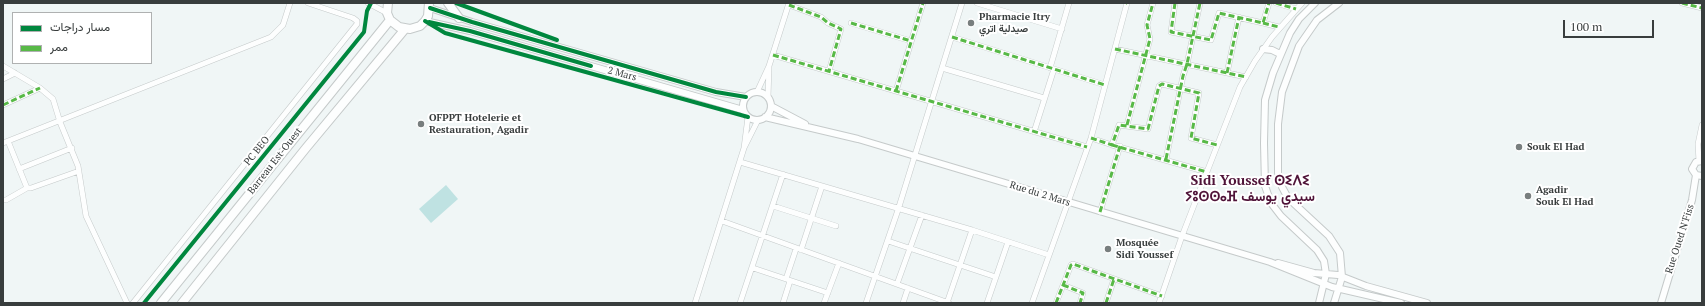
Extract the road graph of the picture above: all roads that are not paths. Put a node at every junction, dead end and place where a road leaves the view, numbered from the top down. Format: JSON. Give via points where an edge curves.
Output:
{"nodes":[{"id":1,"x":290,"y":3,"type":"edge"},
{"id":2,"x":308,"y":3,"type":"edge"},
{"id":3,"x":368,"y":3,"type":"edge"},
{"id":4,"x":388,"y":3,"type":"edge"},
{"id":5,"x":448,"y":3,"type":"edge"},
{"id":6,"x":923,"y":3,"type":"edge"},
{"id":7,"x":962,"y":3,"type":"edge"},
{"id":8,"x":977,"y":3,"type":"edge"},
{"id":9,"x":1069,"y":3,"type":"edge"},
{"id":10,"x":1127,"y":3,"type":"edge"},
{"id":11,"x":1153,"y":3,"type":"edge"},
{"id":12,"x":1175,"y":3,"type":"edge"},
{"id":13,"x":1200,"y":3,"type":"edge"},
{"id":14,"x":1269,"y":3,"type":"edge"},
{"id":15,"x":1276,"y":3,"type":"edge"},
{"id":16,"x":1302,"y":3,"type":"edge"},
{"id":17,"x":1315,"y":3,"type":"edge"},
{"id":18,"x":1339,"y":3,"type":"edge"},
{"id":19,"x":1682,"y":3,"type":"edge"},
{"id":20,"x":789,"y":4,"type":"edge"},
{"id":21,"x":429,"y":6,"type":"edge"},
{"id":22,"x":1698,"y":6,"type":"edge"},
{"id":23,"x":1296,"y":8,"type":"junction"},
{"id":24,"x":389,"y":16,"type":"junction"},
{"id":25,"x":1239,"y":17,"type":"junction"},
{"id":26,"x":459,"y":18,"type":"junction"},
{"id":27,"x":425,"y":22,"type":"junction"},
{"id":28,"x":851,"y":23,"type":"dead end"},
{"id":29,"x":1263,"y":23,"type":"junction"},
{"id":30,"x":1280,"y":27,"type":"junction"},
{"id":31,"x":404,"y":29,"type":"junction"},
{"id":32,"x":1062,"y":29,"type":"junction"},
{"id":33,"x":952,"y":37,"type":"junction"},
{"id":34,"x":1192,"y":37,"type":"junction"},
{"id":35,"x":911,"y":41,"type":"junction"},
{"id":36,"x":1115,"y":49,"type":"junction"},
{"id":37,"x":1263,"y":49,"type":"junction"},
{"id":38,"x":1280,"y":54,"type":"junction"},
{"id":39,"x":773,"y":55,"type":"junction"},
{"id":40,"x":1146,"y":56,"type":"junction"},
{"id":41,"x":1187,"y":64,"type":"junction"},
{"id":42,"x":3,"y":66,"type":"edge"},
{"id":43,"x":769,"y":66,"type":"junction"},
{"id":44,"x":942,"y":68,"type":"junction"},
{"id":45,"x":1052,"y":68,"type":"junction"},
{"id":46,"x":829,"y":71,"type":"junction"},
{"id":47,"x":15,"y":73,"type":"junction"},
{"id":48,"x":1227,"y":73,"type":"junction"},
{"id":49,"x":1246,"y":77,"type":"junction"},
{"id":50,"x":3,"y":79,"type":"edge"},
{"id":51,"x":1105,"y":85,"type":"junction"},
{"id":52,"x":40,"y":88,"type":"junction"},
{"id":53,"x":1182,"y":88,"type":"junction"},
{"id":54,"x":896,"y":91,"type":"junction"},
{"id":55,"x":757,"y":92,"type":"junction"},
{"id":56,"x":746,"y":97,"type":"junction"},
{"id":57,"x":768,"y":97,"type":"junction"},
{"id":58,"x":1044,"y":98,"type":"junction"},
{"id":59,"x":931,"y":102,"type":"junction"},
{"id":60,"x":3,"y":105,"type":"edge"},
{"id":61,"x":771,"y":106,"type":"junction"},
{"id":62,"x":744,"y":110,"type":"junction"},
{"id":63,"x":748,"y":116,"type":"junction"},
{"id":64,"x":765,"y":117,"type":"junction"},
{"id":65,"x":758,"y":120,"type":"junction"},
{"id":66,"x":60,"y":122,"type":"junction"},
{"id":67,"x":1702,"y":124,"type":"edge"},
{"id":68,"x":1127,"y":125,"type":"junction"},
{"id":69,"x":810,"y":126,"type":"junction"},
{"id":70,"x":1034,"y":132,"type":"junction"},
{"id":71,"x":1091,"y":138,"type":"junction"},
{"id":72,"x":6,"y":142,"type":"edge"},
{"id":73,"x":1112,"y":145,"type":"junction"},
{"id":74,"x":1218,"y":145,"type":"junction"},
{"id":75,"x":1120,"y":146,"type":"junction"},
{"id":76,"x":1087,"y":147,"type":"junction"},
{"id":77,"x":72,"y":148,"type":"junction"},
{"id":78,"x":744,"y":148,"type":"junction"},
{"id":79,"x":914,"y":156,"type":"junction"},
{"id":80,"x":1166,"y":159,"type":"junction"},
{"id":81,"x":1700,"y":161,"type":"edge"},
{"id":82,"x":740,"y":162,"type":"junction"},
{"id":83,"x":19,"y":169,"type":"junction"},
{"id":84,"x":80,"y":171,"type":"junction"},
{"id":85,"x":1207,"y":172,"type":"junction"},
{"id":86,"x":783,"y":174,"type":"junction"},
{"id":87,"x":1699,"y":176,"type":"edge"},
{"id":88,"x":822,"y":186,"type":"junction"},
{"id":89,"x":27,"y":188,"type":"junction"},
{"id":90,"x":3,"y":200,"type":"edge"},
{"id":91,"x":1068,"y":202,"type":"junction"},
{"id":92,"x":773,"y":206,"type":"junction"},
{"id":93,"x":898,"y":210,"type":"junction"},
{"id":94,"x":1100,"y":212,"type":"junction"},
{"id":95,"x":922,"y":215,"type":"junction"},
{"id":96,"x":812,"y":218,"type":"junction"},
{"id":97,"x":722,"y":221,"type":"junction"},
{"id":98,"x":836,"y":226,"type":"dead end"},
{"id":99,"x":972,"y":230,"type":"junction"},
{"id":100,"x":763,"y":236,"type":"junction"},
{"id":101,"x":1182,"y":236,"type":"junction"},
{"id":102,"x":888,"y":241,"type":"junction"},
{"id":103,"x":1008,"y":242,"type":"junction"},
{"id":104,"x":910,"y":248,"type":"junction"},
{"id":105,"x":798,"y":249,"type":"junction"},
{"id":106,"x":1049,"y":256,"type":"junction"},
{"id":107,"x":1270,"y":262,"type":"junction"},
{"id":108,"x":838,"y":263,"type":"junction"},
{"id":109,"x":960,"y":265,"type":"junction"},
{"id":110,"x":753,"y":268,"type":"junction"},
{"id":111,"x":1326,"y":274,"type":"junction"},
{"id":112,"x":876,"y":276,"type":"junction"},
{"id":113,"x":996,"y":277,"type":"junction"},
{"id":114,"x":1342,"y":277,"type":"junction"},
{"id":115,"x":1114,"y":279,"type":"junction"},
{"id":116,"x":788,"y":280,"type":"junction"},
{"id":117,"x":897,"y":284,"type":"junction"},
{"id":118,"x":1325,"y":284,"type":"junction"},
{"id":119,"x":1063,"y":285,"type":"junction"},
{"id":120,"x":908,"y":288,"type":"junction"},
{"id":121,"x":1340,"y":289,"type":"junction"},
{"id":122,"x":828,"y":293,"type":"junction"},
{"id":123,"x":1162,"y":296,"type":"junction"},
{"id":124,"x":127,"y":303,"type":"edge"},
{"id":125,"x":133,"y":303,"type":"edge"},
{"id":126,"x":161,"y":303,"type":"edge"},
{"id":127,"x":182,"y":303,"type":"edge"},
{"id":128,"x":695,"y":303,"type":"edge"},
{"id":129,"x":740,"y":303,"type":"edge"},
{"id":130,"x":782,"y":303,"type":"edge"},
{"id":131,"x":824,"y":303,"type":"edge"},
{"id":132,"x":866,"y":303,"type":"edge"},
{"id":133,"x":903,"y":303,"type":"edge"},
{"id":134,"x":948,"y":303,"type":"edge"},
{"id":135,"x":987,"y":303,"type":"edge"},
{"id":136,"x":1032,"y":303,"type":"edge"},
{"id":137,"x":1056,"y":303,"type":"edge"},
{"id":138,"x":1080,"y":303,"type":"edge"},
{"id":139,"x":1106,"y":303,"type":"edge"},
{"id":140,"x":1159,"y":303,"type":"edge"},
{"id":141,"x":1319,"y":303,"type":"edge"},
{"id":142,"x":1334,"y":303,"type":"edge"},
{"id":143,"x":1400,"y":303,"type":"edge"},
{"id":144,"x":1427,"y":303,"type":"edge"},
{"id":145,"x":1661,"y":303,"type":"edge"}],
"edges":[{"from":1,"to":66,"type":"street","via":[[283,25],[271,37]]},
{"from":2,"to":125,"type":"street","via":[[353,18],[357,24]]},
{"from":3,"to":24,"type":"street"},
{"from":4,"to":24,"type":"main road"},
{"from":5,"to":26,"type":"main road"},
{"from":6,"to":35,"type":"street"},
{"from":7,"to":33,"type":"street"},
{"from":8,"to":32,"type":"street"},
{"from":9,"to":32,"type":"street"},
{"from":10,"to":36,"type":"street"},
{"from":11,"to":40,"type":"street","via":[[1147,25],[1150,39]]},
{"from":12,"to":34,"type":"street","via":[[1170,31]]},
{"from":13,"to":34,"type":"street"},
{"from":14,"to":29,"type":"street"},
{"from":15,"to":23,"type":"street"},
{"from":16,"to":23,"type":"street"},
{"from":17,"to":38,"type":"street","via":[[1294,26]]},
{"from":18,"to":114,"type":"street","via":[[1312,26],[1296,53],[1283,88],[1279,108],[1278,165],[1280,182],[1288,198],[1336,244],[1341,259]]},
{"from":19,"to":22,"type":"street"},
{"from":20,"to":39,"type":"street"},
{"from":20,"to":46,"type":"street","via":[[821,17],[841,29]]},
{"from":21,"to":26,"type":"street"},
{"from":21,"to":27,"type":"main road"},
{"from":23,"to":30,"type":"street"},
{"from":24,"to":31,"type":"main road","via":[[394,24]]},
{"from":24,"to":126,"type":"main road","name":"Barreau Est-Ouest"},
{"from":25,"to":29,"type":"street"},
{"from":25,"to":34,"type":"street","via":[[1219,13],[1212,40]]},
{"from":25,"to":48,"type":"street"},
{"from":26,"to":56,"type":"street","via":[[716,92]]},
{"from":27,"to":31,"type":"main road","via":[[415,28]]},
{"from":27,"to":62,"type":"street","via":[[470,30]]},
{"from":28,"to":35,"type":"street"},
{"from":29,"to":30,"type":"street"},
{"from":30,"to":37,"type":"street"},
{"from":31,"to":127,"type":"main road","name":"Barreau Est-Ouest"},
{"from":32,"to":45,"type":"street"},
{"from":33,"to":44,"type":"street"},
{"from":33,"to":45,"type":"street"},
{"from":34,"to":41,"type":"street"},
{"from":35,"to":54,"type":"street"},
{"from":36,"to":40,"type":"street"},
{"from":36,"to":51,"type":"street"},
{"from":37,"to":38,"type":"street"},
{"from":37,"to":49,"type":"street"},
{"from":38,"to":111,"type":"street","via":[[1265,105],[1265,186],[1276,211],[1320,253]]},
{"from":39,"to":43,"type":"street"},
{"from":39,"to":46,"type":"street"},
{"from":40,"to":41,"type":"street"},
{"from":40,"to":68,"type":"street"},
{"from":41,"to":48,"type":"street"},
{"from":41,"to":53,"type":"street"},
{"from":42,"to":47,"type":"street"},
{"from":43,"to":55,"type":"street"},
{"from":43,"to":57,"type":"street"},
{"from":44,"to":58,"type":"street"},
{"from":44,"to":59,"type":"street"},
{"from":45,"to":51,"type":"street"},
{"from":45,"to":58,"type":"street"},
{"from":46,"to":54,"type":"street"},
{"from":47,"to":50,"type":"street"},
{"from":47,"to":52,"type":"street"},
{"from":48,"to":49,"type":"street"},
{"from":49,"to":74,"type":"street"},
{"from":51,"to":71,"type":"street"},
{"from":52,"to":60,"type":"street"},
{"from":52,"to":66,"type":"street","via":[[53,99]]},
{"from":53,"to":68,"type":"street","via":[[1160,84],[1148,129]]},
{"from":53,"to":74,"type":"street","via":[[1198,92],[1200,95],[1192,140]]},
{"from":53,"to":80,"type":"street"},
{"from":54,"to":59,"type":"street"},
{"from":55,"to":56,"type":"street"},
{"from":55,"to":57,"type":"street"},
{"from":56,"to":62,"type":"street"},
{"from":57,"to":61,"type":"street"},
{"from":58,"to":70,"type":"street"},
{"from":59,"to":70,"type":"street"},
{"from":59,"to":79,"type":"street"},
{"from":61,"to":64,"type":"street"},
{"from":61,"to":69,"type":"street","name":"Rue du 2 Mars"},
{"from":62,"to":63,"type":"street"},
{"from":63,"to":65,"type":"street"},
{"from":63,"to":78,"type":"street"},
{"from":64,"to":65,"type":"street"},
{"from":64,"to":69,"type":"street","name":"Rue du 2 Mars"},
{"from":65,"to":78,"type":"street"},
{"from":66,"to":72,"type":"street"},
{"from":66,"to":77,"type":"street"},
{"from":67,"to":81,"type":"street","via":[[1698,144]]},
{"from":68,"to":73,"type":"street","via":[[1118,126]]},
{"from":69,"to":79,"type":"street","name":"Rue du 2 Mars"},
{"from":70,"to":76,"type":"street"},
{"from":71,"to":73,"type":"street"},
{"from":71,"to":76,"type":"street"},
{"from":72,"to":83,"type":"street"},
{"from":73,"to":75,"type":"street"},
{"from":74,"to":85,"type":"street"},
{"from":75,"to":80,"type":"street"},
{"from":75,"to":94,"type":"street"},
{"from":76,"to":91,"type":"street"},
{"from":77,"to":83,"type":"street"},
{"from":77,"to":84,"type":"street"},
{"from":78,"to":82,"type":"street"},
{"from":79,"to":91,"type":"street","name":"Rue du 2 Mars"},
{"from":79,"to":93,"type":"street"},
{"from":80,"to":85,"type":"street"},
{"from":81,"to":87,"type":"street","name":"Rue Oued N'Fiss","via":[[1692,167],[1692,172]]},
{"from":82,"to":86,"type":"street"},
{"from":82,"to":97,"type":"street"},
{"from":83,"to":89,"type":"street"},
{"from":84,"to":89,"type":"street"},
{"from":84,"to":124,"type":"street","via":[[86,216]]},
{"from":85,"to":101,"type":"street"},
{"from":86,"to":88,"type":"street"},
{"from":86,"to":92,"type":"street"},
{"from":87,"to":145,"type":"street","name":"Rue Oued N'Fiss"},
{"from":88,"to":93,"type":"street"},
{"from":88,"to":96,"type":"street"},
{"from":89,"to":90,"type":"street"},
{"from":91,"to":94,"type":"street","name":"Rue du 2 Mars"},
{"from":91,"to":106,"type":"street"},
{"from":92,"to":96,"type":"street"},
{"from":92,"to":100,"type":"street"},
{"from":93,"to":95,"type":"street"},
{"from":93,"to":102,"type":"street"},
{"from":94,"to":101,"type":"street","name":"Rue du 2 Mars"},
{"from":95,"to":99,"type":"street"},
{"from":95,"to":104,"type":"street"},
{"from":96,"to":98,"type":"street"},
{"from":96,"to":105,"type":"street"},
{"from":97,"to":100,"type":"street"},
{"from":97,"to":128,"type":"street"},
{"from":99,"to":103,"type":"street"},
{"from":99,"to":109,"type":"street"},
{"from":100,"to":105,"type":"street"},
{"from":100,"to":110,"type":"street"},
{"from":101,"to":107,"type":"street","name":"Rue du 2 Mars"},
{"from":101,"to":123,"type":"street"},
{"from":102,"to":104,"type":"street"},
{"from":102,"to":112,"type":"street"},
{"from":103,"to":106,"type":"street"},
{"from":103,"to":113,"type":"street"},
{"from":104,"to":109,"type":"street"},
{"from":104,"to":117,"type":"street"},
{"from":105,"to":108,"type":"street"},
{"from":105,"to":116,"type":"street"},
{"from":106,"to":136,"type":"street"},
{"from":107,"to":111,"type":"street","name":"Rue du 2 Mars"},
{"from":107,"to":118,"type":"street","name":"Rue du 2 Mars"},
{"from":108,"to":112,"type":"street"},
{"from":108,"to":122,"type":"street"},
{"from":109,"to":113,"type":"street"},
{"from":109,"to":134,"type":"street"},
{"from":110,"to":116,"type":"street"},
{"from":110,"to":129,"type":"street"},
{"from":111,"to":114,"type":"street","name":"Rue du 2 Mars"},
{"from":111,"to":118,"type":"street"},
{"from":112,"to":117,"type":"street"},
{"from":112,"to":132,"type":"street"},
{"from":113,"to":135,"type":"street"},
{"from":114,"to":121,"type":"street"},
{"from":114,"to":144,"type":"street","name":"Rue du 2 Mars"},
{"from":115,"to":119,"type":"street","via":[[1073,264]]},
{"from":115,"to":123,"type":"street"},
{"from":115,"to":139,"type":"street"},
{"from":116,"to":122,"type":"street"},
{"from":116,"to":130,"type":"street"},
{"from":117,"to":120,"type":"street"},
{"from":118,"to":121,"type":"street","name":"Rue du 2 Mars"},
{"from":118,"to":141,"type":"street"},
{"from":119,"to":137,"type":"street"},
{"from":119,"to":138,"type":"street","via":[[1083,293]]},
{"from":120,"to":133,"type":"street"},
{"from":120,"to":134,"type":"street"},
{"from":121,"to":142,"type":"street"},
{"from":121,"to":143,"type":"street","name":"Rue du 2 Mars"},
{"from":122,"to":131,"type":"street"},
{"from":123,"to":140,"type":"street"}]}
